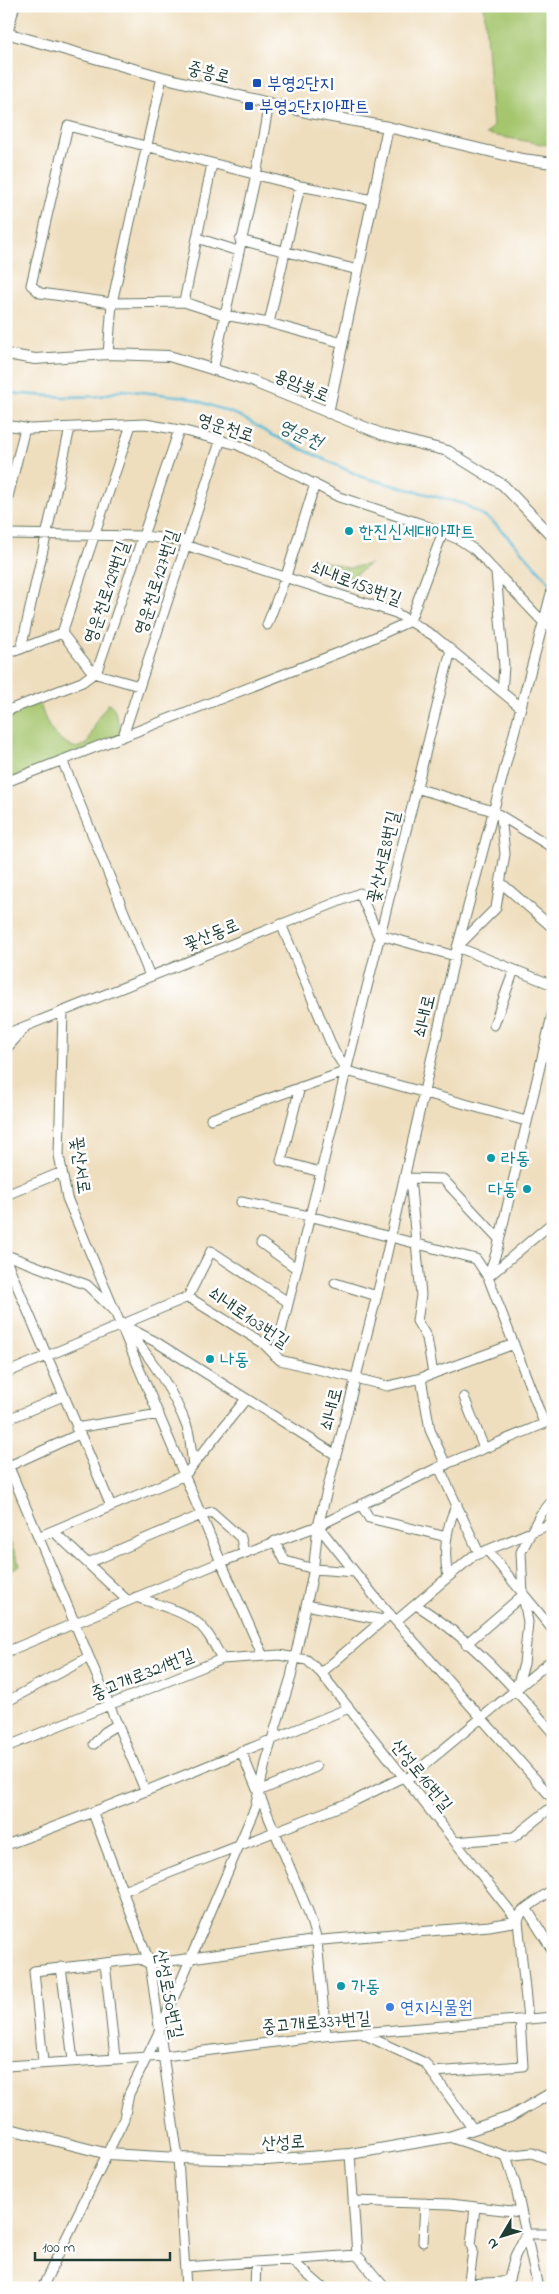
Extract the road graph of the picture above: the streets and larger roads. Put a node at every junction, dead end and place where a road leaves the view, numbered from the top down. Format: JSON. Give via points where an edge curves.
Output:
{"nodes":[{"id":1,"x":14,"y":6,"type":"edge"},
{"id":2,"x":7,"y":35,"type":"edge"},
{"id":3,"x":162,"y":77,"type":"junction"},
{"id":4,"x":269,"y":103,"type":"junction"},
{"id":5,"x":388,"y":127,"type":"junction"},
{"id":6,"x":146,"y":148,"type":"junction"},
{"id":7,"x":553,"y":163,"type":"edge"},
{"id":8,"x":212,"y":164,"type":"junction"},
{"id":9,"x":256,"y":175,"type":"junction"},
{"id":10,"x":300,"y":186,"type":"junction"},
{"id":11,"x":373,"y":200,"type":"junction"},
{"id":12,"x":197,"y":238,"type":"junction"},
{"id":13,"x":240,"y":240,"type":"junction"},
{"id":14,"x":238,"y":251,"type":"junction"},
{"id":15,"x":285,"y":252,"type":"junction"},
{"id":16,"x":358,"y":270,"type":"junction"},
{"id":17,"x":184,"y":302,"type":"junction"},
{"id":18,"x":112,"y":303,"type":"junction"},
{"id":19,"x":224,"y":315,"type":"junction"},
{"id":20,"x":269,"y":323,"type":"junction"},
{"id":21,"x":342,"y":343,"type":"junction"},
{"id":22,"x":6,"y":354,"type":"edge"},
{"id":23,"x":108,"y":354,"type":"junction"},
{"id":24,"x":213,"y":370,"type":"junction"},
{"id":25,"x":328,"y":413,"type":"junction"},
{"id":26,"x":6,"y":425,"type":"edge"},
{"id":27,"x":132,"y":425,"type":"junction"},
{"id":28,"x":25,"y":428,"type":"junction"},
{"id":29,"x":70,"y":428,"type":"junction"},
{"id":30,"x":179,"y":430,"type":"junction"},
{"id":31,"x":221,"y":439,"type":"junction"},
{"id":32,"x":315,"y":484,"type":"junction"},
{"id":33,"x":6,"y":505,"type":"edge"},
{"id":34,"x":443,"y":532,"type":"junction"},
{"id":35,"x":6,"y":534,"type":"edge"},
{"id":36,"x":46,"y":536,"type":"junction"},
{"id":37,"x":95,"y":536,"type":"junction"},
{"id":38,"x":143,"y":536,"type":"junction"},
{"id":39,"x":553,"y":538,"type":"edge"},
{"id":40,"x":186,"y":543,"type":"junction"},
{"id":41,"x":496,"y":572,"type":"junction"},
{"id":42,"x":286,"y":576,"type":"junction"},
{"id":43,"x":553,"y":586,"type":"edge"},
{"id":44,"x":544,"y":618,"type":"junction"},
{"id":45,"x":410,"y":621,"type":"junction"},
{"id":46,"x":267,"y":625,"type":"dead end"},
{"id":47,"x":553,"y":629,"type":"edge"},
{"id":48,"x":62,"y":633,"type":"junction"},
{"id":49,"x":6,"y":649,"type":"edge"},
{"id":50,"x":21,"y":649,"type":"junction"},
{"id":51,"x":451,"y":650,"type":"junction"},
{"id":52,"x":94,"y":673,"type":"junction"},
{"id":53,"x":139,"y":686,"type":"junction"},
{"id":54,"x":502,"y":692,"type":"junction"},
{"id":55,"x":520,"y":707,"type":"junction"},
{"id":56,"x":7,"y":714,"type":"edge"},
{"id":57,"x":123,"y":736,"type":"junction"},
{"id":58,"x":62,"y":760,"type":"junction"},
{"id":59,"x":6,"y":782,"type":"edge"},
{"id":60,"x":416,"y":788,"type":"junction"},
{"id":61,"x":497,"y":813,"type":"junction"},
{"id":62,"x":553,"y":848,"type":"edge"},
{"id":63,"x":500,"y":882,"type":"junction"},
{"id":64,"x":281,"y":924,"type":"junction"},
{"id":65,"x":553,"y":928,"type":"edge"},
{"id":66,"x":380,"y":938,"type":"junction"},
{"id":67,"x":457,"y":947,"type":"junction"},
{"id":68,"x":455,"y":956,"type":"junction"},
{"id":69,"x":514,"y":970,"type":"junction"},
{"id":70,"x":150,"y":976,"type":"junction"},
{"id":71,"x":553,"y":985,"type":"edge"},
{"id":72,"x":63,"y":1011,"type":"junction"},
{"id":73,"x":553,"y":1011,"type":"edge"},
{"id":74,"x":28,"y":1025,"type":"junction"},
{"id":75,"x":494,"y":1025,"type":"dead end"},
{"id":76,"x":7,"y":1033,"type":"edge"},
{"id":77,"x":6,"y":1049,"type":"edge"},
{"id":78,"x":347,"y":1071,"type":"junction"},
{"id":79,"x":300,"y":1087,"type":"junction"},
{"id":80,"x":423,"y":1092,"type":"junction"},
{"id":81,"x":211,"y":1119,"type":"dead end"},
{"id":82,"x":526,"y":1120,"type":"junction"},
{"id":83,"x":62,"y":1172,"type":"junction"},
{"id":84,"x":320,"y":1172,"type":"junction"},
{"id":85,"x":407,"y":1178,"type":"junction"},
{"id":86,"x":6,"y":1195,"type":"edge"},
{"id":87,"x":241,"y":1202,"type":"dead end"},
{"id":88,"x":309,"y":1216,"type":"junction"},
{"id":89,"x":553,"y":1222,"type":"edge"},
{"id":90,"x":391,"y":1236,"type":"junction"},
{"id":91,"x":499,"y":1239,"type":"junction"},
{"id":92,"x":416,"y":1242,"type":"junction"},
{"id":93,"x":261,"y":1243,"type":"dead end"},
{"id":94,"x":6,"y":1255,"type":"edge"},
{"id":95,"x":6,"y":1260,"type":"edge"},
{"id":96,"x":296,"y":1268,"type":"junction"},
{"id":97,"x":488,"y":1277,"type":"junction"},
{"id":98,"x":335,"y":1282,"type":"dead end"},
{"id":99,"x":188,"y":1296,"type":"junction"},
{"id":100,"x":376,"y":1296,"type":"junction"},
{"id":101,"x":288,"y":1302,"type":"junction"},
{"id":102,"x":117,"y":1313,"type":"junction"},
{"id":103,"x":122,"y":1325,"type":"junction"},
{"id":104,"x":514,"y":1344,"type":"junction"},
{"id":105,"x":47,"y":1356,"type":"junction"},
{"id":106,"x":275,"y":1356,"type":"junction"},
{"id":107,"x":6,"y":1373,"type":"edge"},
{"id":108,"x":433,"y":1374,"type":"junction"},
{"id":109,"x":421,"y":1378,"type":"junction"},
{"id":110,"x":355,"y":1379,"type":"junction"},
{"id":111,"x":63,"y":1396,"type":"junction"},
{"id":112,"x":464,"y":1397,"type":"dead end"},
{"id":113,"x":246,"y":1399,"type":"junction"},
{"id":114,"x":159,"y":1414,"type":"junction"},
{"id":115,"x":6,"y":1420,"type":"edge"},
{"id":116,"x":549,"y":1421,"type":"edge"},
{"id":117,"x":78,"y":1431,"type":"junction"},
{"id":118,"x":484,"y":1448,"type":"junction"},
{"id":119,"x":336,"y":1455,"type":"junction"},
{"id":120,"x":8,"y":1463,"type":"edge"},
{"id":121,"x":194,"y":1465,"type":"junction"},
{"id":122,"x":442,"y":1466,"type":"junction"},
{"id":123,"x":185,"y":1475,"type":"junction"},
{"id":124,"x":553,"y":1500,"type":"edge"},
{"id":125,"x":361,"y":1504,"type":"junction"},
{"id":126,"x":457,"y":1504,"type":"junction"},
{"id":127,"x":111,"y":1506,"type":"junction"},
{"id":128,"x":201,"y":1514,"type":"junction"},
{"id":129,"x":553,"y":1523,"type":"edge"},
{"id":130,"x":318,"y":1526,"type":"junction"},
{"id":131,"x":52,"y":1531,"type":"junction"},
{"id":132,"x":531,"y":1532,"type":"junction"},
{"id":133,"x":38,"y":1537,"type":"junction"},
{"id":134,"x":447,"y":1538,"type":"junction"},
{"id":135,"x":275,"y":1541,"type":"junction"},
{"id":136,"x":483,"y":1551,"type":"junction"},
{"id":137,"x":244,"y":1553,"type":"junction"},
{"id":138,"x":221,"y":1562,"type":"junction"},
{"id":139,"x":88,"y":1563,"type":"junction"},
{"id":140,"x":314,"y":1569,"type":"junction"},
{"id":141,"x":355,"y":1572,"type":"junction"},
{"id":142,"x":448,"y":1577,"type":"junction"},
{"id":143,"x":523,"y":1595,"type":"junction"},
{"id":144,"x":132,"y":1599,"type":"junction"},
{"id":145,"x":306,"y":1605,"type":"junction"},
{"id":146,"x":416,"y":1605,"type":"junction"},
{"id":147,"x":390,"y":1618,"type":"junction"},
{"id":148,"x":74,"y":1623,"type":"junction"},
{"id":149,"x":553,"y":1630,"type":"edge"},
{"id":150,"x":466,"y":1644,"type":"junction"},
{"id":151,"x":6,"y":1652,"type":"edge"},
{"id":152,"x":263,"y":1656,"type":"junction"},
{"id":153,"x":89,"y":1657,"type":"junction"},
{"id":154,"x":222,"y":1659,"type":"junction"},
{"id":155,"x":295,"y":1659,"type":"junction"},
{"id":156,"x":553,"y":1659,"type":"edge"},
{"id":157,"x":321,"y":1673,"type":"junction"},
{"id":158,"x":516,"y":1689,"type":"junction"},
{"id":159,"x":6,"y":1702,"type":"edge"},
{"id":160,"x":110,"y":1704,"type":"junction"},
{"id":161,"x":349,"y":1708,"type":"junction"},
{"id":162,"x":481,"y":1718,"type":"junction"},
{"id":163,"x":118,"y":1724,"type":"junction"},
{"id":164,"x":553,"y":1733,"type":"edge"},
{"id":165,"x":274,"y":1738,"type":"junction"},
{"id":166,"x":94,"y":1744,"type":"dead end"},
{"id":167,"x":6,"y":1747,"type":"edge"},
{"id":168,"x":241,"y":1751,"type":"junction"},
{"id":169,"x":316,"y":1767,"type":"dead end"},
{"id":170,"x":404,"y":1779,"type":"junction"},
{"id":171,"x":145,"y":1790,"type":"junction"},
{"id":172,"x":259,"y":1791,"type":"junction"},
{"id":173,"x":553,"y":1799,"type":"edge"},
{"id":174,"x":553,"y":1806,"type":"edge"},
{"id":175,"x":93,"y":1813,"type":"junction"},
{"id":176,"x":275,"y":1831,"type":"junction"},
{"id":177,"x":455,"y":1842,"type":"junction"},
{"id":178,"x":6,"y":1845,"type":"edge"},
{"id":179,"x":238,"y":1845,"type":"junction"},
{"id":180,"x":553,"y":1889,"type":"edge"},
{"id":181,"x":123,"y":1891,"type":"junction"},
{"id":182,"x":526,"y":1908,"type":"junction"},
{"id":183,"x":518,"y":1921,"type":"junction"},
{"id":184,"x":317,"y":1941,"type":"junction"},
{"id":185,"x":553,"y":1951,"type":"edge"},
{"id":186,"x":189,"y":1959,"type":"junction"},
{"id":187,"x":105,"y":1963,"type":"junction"},
{"id":188,"x":150,"y":1964,"type":"junction"},
{"id":189,"x":61,"y":1967,"type":"junction"},
{"id":190,"x":553,"y":2017,"type":"edge"},
{"id":191,"x":524,"y":2019,"type":"junction"},
{"id":192,"x":160,"y":2030,"type":"junction"},
{"id":193,"x":363,"y":2034,"type":"junction"},
{"id":194,"x":326,"y":2036,"type":"junction"},
{"id":195,"x":164,"y":2056,"type":"junction"},
{"id":196,"x":146,"y":2057,"type":"junction"},
{"id":197,"x":114,"y":2058,"type":"junction"},
{"id":198,"x":73,"y":2060,"type":"junction"},
{"id":199,"x":43,"y":2062,"type":"junction"},
{"id":200,"x":6,"y":2066,"type":"edge"},
{"id":201,"x":432,"y":2072,"type":"junction"},
{"id":202,"x":553,"y":2092,"type":"edge"},
{"id":203,"x":6,"y":2128,"type":"edge"},
{"id":204,"x":473,"y":2129,"type":"junction"},
{"id":205,"x":449,"y":2136,"type":"junction"},
{"id":206,"x":108,"y":2154,"type":"junction"},
{"id":207,"x":350,"y":2154,"type":"junction"},
{"id":208,"x":506,"y":2156,"type":"junction"},
{"id":209,"x":178,"y":2158,"type":"junction"},
{"id":210,"x":553,"y":2161,"type":"edge"},
{"id":211,"x":353,"y":2200,"type":"junction"},
{"id":212,"x":425,"y":2203,"type":"junction"},
{"id":213,"x":475,"y":2207,"type":"junction"},
{"id":214,"x":521,"y":2212,"type":"junction"},
{"id":215,"x":526,"y":2234,"type":"junction"},
{"id":216,"x":553,"y":2234,"type":"edge"},
{"id":217,"x":422,"y":2242,"type":"dead end"},
{"id":218,"x":357,"y":2255,"type":"junction"},
{"id":219,"x":291,"y":2260,"type":"junction"},
{"id":220,"x":256,"y":2262,"type":"junction"},
{"id":221,"x":185,"y":2268,"type":"junction"},
{"id":222,"x":469,"y":2286,"type":"edge"},
{"id":223,"x":42,"y":2288,"type":"edge"},
{"id":224,"x":186,"y":2288,"type":"edge"},
{"id":225,"x":254,"y":2288,"type":"edge"},
{"id":226,"x":323,"y":2288,"type":"edge"},
{"id":227,"x":385,"y":2288,"type":"edge"},
{"id":228,"x":538,"y":2288,"type":"edge"}],
"edges":[{"from":1,"to":2,"type":"street"},
{"from":2,"to":3,"type":"street","name":"중흥로"},
{"from":3,"to":4,"type":"street","name":"중흥로"},
{"from":3,"to":6,"type":"street"},
{"from":4,"to":5,"type":"street","name":"중흥로"},
{"from":4,"to":9,"type":"street"},
{"from":5,"to":7,"type":"street","name":"중흥로","via":[[522,160]]},
{"from":5,"to":11,"type":"street"},
{"from":6,"to":8,"type":"street"},
{"from":6,"to":18,"type":"street"},
{"from":6,"to":18,"type":"street","via":[[68,126],[31,285],[40,293]]},
{"from":8,"to":9,"type":"street"},
{"from":8,"to":12,"type":"street"},
{"from":9,"to":10,"type":"street"},
{"from":9,"to":13,"type":"street"},
{"from":10,"to":11,"type":"street"},
{"from":10,"to":15,"type":"street"},
{"from":11,"to":16,"type":"street"},
{"from":12,"to":14,"type":"street"},
{"from":12,"to":17,"type":"street"},
{"from":13,"to":14,"type":"street"},
{"from":13,"to":15,"type":"street"},
{"from":14,"to":19,"type":"street"},
{"from":15,"to":16,"type":"street"},
{"from":15,"to":20,"type":"street"},
{"from":16,"to":21,"type":"street"},
{"from":17,"to":18,"type":"street"},
{"from":17,"to":19,"type":"street"},
{"from":18,"to":23,"type":"street"},
{"from":19,"to":20,"type":"street"},
{"from":19,"to":24,"type":"street"},
{"from":20,"to":21,"type":"street"},
{"from":21,"to":25,"type":"street"},
{"from":22,"to":23,"type":"street","name":"용암북로","via":[[35,360]]},
{"from":23,"to":24,"type":"street","name":"용암북로","via":[[169,356]]},
{"from":24,"to":25,"type":"street","name":"용암북로","via":[[251,381]]},
{"from":25,"to":39,"type":"street","name":"용암북로","via":[[384,435],[448,451],[503,485]]},
{"from":26,"to":28,"type":"street","name":"영운천로"},
{"from":27,"to":29,"type":"street","name":"영운천로"},
{"from":27,"to":30,"type":"street","name":"영운천로"},
{"from":27,"to":37,"type":"street"},
{"from":28,"to":29,"type":"street","name":"영운천로"},
{"from":28,"to":33,"type":"street"},
{"from":29,"to":36,"type":"street"},
{"from":30,"to":31,"type":"street","name":"영운천로"},
{"from":30,"to":38,"type":"street","name":"영운천로129번길"},
{"from":31,"to":32,"type":"street","name":"영운천로"},
{"from":31,"to":40,"type":"street","name":"영운천로127번길"},
{"from":32,"to":34,"type":"street","name":"영운천로","via":[[339,497]]},
{"from":32,"to":42,"type":"street"},
{"from":34,"to":41,"type":"street","name":"영운천로","via":[[475,550]]},
{"from":34,"to":45,"type":"street"},
{"from":35,"to":36,"type":"street","name":"쇠내로153번길"},
{"from":36,"to":37,"type":"street","name":"쇠내로153번길"},
{"from":36,"to":50,"type":"street"},
{"from":37,"to":38,"type":"street","name":"쇠내로153번길"},
{"from":37,"to":48,"type":"street"},
{"from":38,"to":40,"type":"street","name":"쇠내로153번길"},
{"from":38,"to":52,"type":"street","name":"영운천로129번길"},
{"from":40,"to":42,"type":"street","name":"쇠내로153번길"},
{"from":40,"to":53,"type":"street","name":"영운천로127번길"},
{"from":41,"to":44,"type":"street","name":"영운천로"},
{"from":41,"to":54,"type":"street","via":[[504,666]]},
{"from":42,"to":45,"type":"street","name":"쇠내로153번길","via":[[396,613]]},
{"from":42,"to":46,"type":"street"},
{"from":43,"to":44,"type":"street","name":"쇠내로"},
{"from":44,"to":47,"type":"street","name":"영운천로"},
{"from":44,"to":55,"type":"street","name":"쇠내로"},
{"from":45,"to":51,"type":"street","name":"쇠내로153번길"},
{"from":45,"to":57,"type":"street","via":[[351,648]]},
{"from":48,"to":50,"type":"street"},
{"from":48,"to":52,"type":"street"},
{"from":49,"to":50,"type":"street"},
{"from":51,"to":54,"type":"street","name":"쇠내로153번길"},
{"from":51,"to":60,"type":"street","name":"꽃산서로8번길"},
{"from":52,"to":53,"type":"street"},
{"from":52,"to":56,"type":"street","via":[[82,682]]},
{"from":53,"to":57,"type":"street","name":"영운천로127번길"},
{"from":54,"to":55,"type":"street","name":"쇠내로153번길"},
{"from":55,"to":61,"type":"street","name":"쇠내로"},
{"from":57,"to":58,"type":"street"},
{"from":58,"to":59,"type":"street"},
{"from":58,"to":70,"type":"street"},
{"from":60,"to":61,"type":"street"},
{"from":60,"to":66,"type":"street","name":"꽃산서로8번길"},
{"from":61,"to":62,"type":"street"},
{"from":61,"to":63,"type":"street","via":[[505,854]]},
{"from":61,"to":67,"type":"street","name":"쇠내로"},
{"from":63,"to":65,"type":"street"},
{"from":63,"to":67,"type":"street","via":[[496,908]]},
{"from":64,"to":66,"type":"street","name":"꽃산동로","via":[[360,893]]},
{"from":64,"to":70,"type":"street","name":"꽃산동로"},
{"from":64,"to":78,"type":"street","via":[[334,1051]]},
{"from":66,"to":68,"type":"street"},
{"from":66,"to":78,"type":"street","name":"꽃산서로8번길"},
{"from":67,"to":68,"type":"street","name":"쇠내로"},
{"from":67,"to":69,"type":"street"},
{"from":68,"to":80,"type":"street","name":"쇠내로"},
{"from":69,"to":71,"type":"street"},
{"from":69,"to":75,"type":"street"},
{"from":70,"to":72,"type":"street","name":"꽃산동로"},
{"from":72,"to":74,"type":"street","name":"꽃산동로"},
{"from":72,"to":83,"type":"street","name":"꽃산서로","via":[[59,1155]]},
{"from":73,"to":82,"type":"street"},
{"from":74,"to":76,"type":"street","name":"꽃산동로"},
{"from":74,"to":77,"type":"street","name":"꽃산동로"},
{"from":78,"to":79,"type":"street"},
{"from":78,"to":80,"type":"street"},
{"from":78,"to":84,"type":"street","name":"꽃산서로8번길"},
{"from":79,"to":81,"type":"street"},
{"from":79,"to":84,"type":"street","via":[[281,1161]]},
{"from":80,"to":82,"type":"street"},
{"from":80,"to":85,"type":"street","name":"쇠내로"},
{"from":82,"to":91,"type":"street"},
{"from":83,"to":86,"type":"street"},
{"from":83,"to":102,"type":"street","name":"꽃산서로","via":[[68,1198]]},
{"from":84,"to":88,"type":"street","name":"꽃산서로8번길"},
{"from":85,"to":90,"type":"street","name":"쇠내로"},
{"from":85,"to":91,"type":"street","via":[[443,1179]]},
{"from":85,"to":92,"type":"street"},
{"from":87,"to":88,"type":"street"},
{"from":88,"to":90,"type":"street"},
{"from":88,"to":96,"type":"street","name":"꽃산서로8번길"},
{"from":89,"to":97,"type":"street"},
{"from":90,"to":92,"type":"street"},
{"from":90,"to":100,"type":"street","name":"쇠내로"},
{"from":91,"to":97,"type":"street"},
{"from":92,"to":97,"type":"street","via":[[476,1259]]},
{"from":92,"to":108,"type":"street","via":[[421,1296],[417,1321],[426,1338]]},
{"from":93,"to":96,"type":"street"},
{"from":94,"to":102,"type":"street","name":"꽃산서로","via":[[88,1285]]},
{"from":95,"to":105,"type":"street"},
{"from":96,"to":101,"type":"street","name":"꽃산서로8번길"},
{"from":97,"to":104,"type":"street"},
{"from":98,"to":100,"type":"street"},
{"from":99,"to":101,"type":"street","via":[[210,1251]]},
{"from":99,"to":103,"type":"street","name":"쇠내로103번길"},
{"from":99,"to":106,"type":"street","name":"쇠내로103번길","via":[[262,1343]]},
{"from":100,"to":110,"type":"street","name":"쇠내로"},
{"from":101,"to":106,"type":"street","name":"꽃산서로8번길"},
{"from":102,"to":103,"type":"street","name":"꽃산서로"},
{"from":103,"to":105,"type":"street","name":"쇠내로103번길"},
{"from":103,"to":113,"type":"street","via":[[156,1342]]},
{"from":103,"to":114,"type":"street","name":"꽃산서로"},
{"from":103,"to":121,"type":"street","via":[[139,1344],[171,1394],[187,1429]]},
{"from":104,"to":108,"type":"street","name":"쇠내로103번길"},
{"from":104,"to":116,"type":"street"},
{"from":105,"to":107,"type":"street","name":"쇠내로103번길"},
{"from":105,"to":111,"type":"street"},
{"from":106,"to":110,"type":"street","name":"쇠내로103번길"},
{"from":108,"to":109,"type":"street","name":"쇠내로103번길"},
{"from":109,"to":110,"type":"street","name":"쇠내로103번길","via":[[388,1386]]},
{"from":109,"to":122,"type":"street","via":[[430,1430]]},
{"from":110,"to":119,"type":"street","name":"쇠내로"},
{"from":111,"to":115,"type":"street"},
{"from":111,"to":117,"type":"street"},
{"from":112,"to":118,"type":"street"},
{"from":113,"to":119,"type":"street","name":"쇠내로"},
{"from":113,"to":121,"type":"street"},
{"from":114,"to":117,"type":"street"},
{"from":114,"to":123,"type":"street","name":"꽃산서로"},
{"from":116,"to":118,"type":"street"},
{"from":117,"to":120,"type":"street"},
{"from":117,"to":127,"type":"street"},
{"from":118,"to":122,"type":"street"},
{"from":119,"to":130,"type":"street","name":"쇠내로"},
{"from":120,"to":133,"type":"street"},
{"from":121,"to":123,"type":"street"},
{"from":122,"to":125,"type":"street"},
{"from":122,"to":126,"type":"street"},
{"from":123,"to":127,"type":"street"},
{"from":123,"to":128,"type":"street","name":"꽃산서로"},
{"from":124,"to":132,"type":"street"},
{"from":125,"to":130,"type":"street"},
{"from":125,"to":134,"type":"street","via":[[369,1518]]},
{"from":126,"to":134,"type":"street"},
{"from":126,"to":136,"type":"street"},
{"from":127,"to":131,"type":"street"},
{"from":128,"to":137,"type":"street","via":[[212,1512],[241,1538]]},
{"from":128,"to":138,"type":"street","name":"꽃산서로"},
{"from":128,"to":139,"type":"street"},
{"from":129,"to":132,"type":"street"},
{"from":130,"to":135,"type":"street"},
{"from":130,"to":140,"type":"street","name":"쇠내로"},
{"from":130,"to":141,"type":"street"},
{"from":131,"to":133,"type":"street"},
{"from":131,"to":139,"type":"street"},
{"from":132,"to":136,"type":"street"},
{"from":132,"to":143,"type":"street","via":[[521,1552]]},
{"from":133,"to":148,"type":"street"},
{"from":134,"to":142,"type":"street","via":[[444,1559]]},
{"from":135,"to":137,"type":"street"},
{"from":135,"to":140,"type":"street","via":[[285,1561]]},
{"from":136,"to":142,"type":"street"},
{"from":136,"to":143,"type":"street"},
{"from":137,"to":138,"type":"street"},
{"from":138,"to":144,"type":"street"},
{"from":138,"to":152,"type":"street","name":"꽃산서로"},
{"from":139,"to":144,"type":"street"},
{"from":140,"to":141,"type":"street"},
{"from":140,"to":145,"type":"street","name":"쇠내로"},
{"from":141,"to":147,"type":"street"},
{"from":142,"to":146,"type":"street"},
{"from":143,"to":149,"type":"street"},
{"from":143,"to":150,"type":"street"},
{"from":143,"to":158,"type":"street","via":[[528,1622],[524,1664]]},
{"from":144,"to":148,"type":"street"},
{"from":144,"to":154,"type":"street","via":[[178,1612],[196,1621]]},
{"from":145,"to":147,"type":"street"},
{"from":145,"to":155,"type":"street","name":"쇠내로"},
{"from":146,"to":147,"type":"street"},
{"from":146,"to":150,"type":"street","via":[[442,1620]]},
{"from":147,"to":157,"type":"street"},
{"from":147,"to":162,"type":"street"},
{"from":148,"to":151,"type":"street"},
{"from":148,"to":153,"type":"street"},
{"from":150,"to":158,"type":"street"},
{"from":152,"to":154,"type":"street","name":"중고개로321번길"},
{"from":152,"to":155,"type":"street","name":"중고개로321번길"},
{"from":153,"to":159,"type":"street"},
{"from":153,"to":160,"type":"street"},
{"from":154,"to":160,"type":"street","name":"중고개로321번길"},
{"from":155,"to":157,"type":"street","name":"산성로16번길","via":[[307,1660]]},
{"from":155,"to":165,"type":"street","name":"쇠내로"},
{"from":156,"to":158,"type":"street"},
{"from":157,"to":161,"type":"street","name":"산성로16번길"},
{"from":158,"to":162,"type":"street"},
{"from":158,"to":164,"type":"street"},
{"from":160,"to":163,"type":"street"},
{"from":160,"to":167,"type":"street","name":"중고개로321번길"},
{"from":161,"to":165,"type":"street"},
{"from":161,"to":170,"type":"street","name":"산성로16번길"},
{"from":162,"to":170,"type":"street"},
{"from":162,"to":173,"type":"street"},
{"from":163,"to":166,"type":"street"},
{"from":163,"to":171,"type":"street"},
{"from":165,"to":168,"type":"street"},
{"from":165,"to":172,"type":"street","name":"쇠내로"},
{"from":168,"to":171,"type":"street"},
{"from":168,"to":172,"type":"street"},
{"from":169,"to":172,"type":"street"},
{"from":170,"to":176,"type":"street"},
{"from":170,"to":177,"type":"street","name":"산성로16번길"},
{"from":171,"to":175,"type":"street"},
{"from":172,"to":176,"type":"street"},
{"from":172,"to":179,"type":"street","name":"쇠내로"},
{"from":174,"to":177,"type":"street","via":[[514,1836]]},
{"from":175,"to":178,"type":"street"},
{"from":175,"to":181,"type":"street","name":"산성로50번길"},
{"from":176,"to":179,"type":"street"},
{"from":176,"to":184,"type":"street"},
{"from":177,"to":183,"type":"street","name":"산성로16번길"},
{"from":179,"to":181,"type":"street"},
{"from":179,"to":186,"type":"street","name":"쇠내로"},
{"from":180,"to":182,"type":"street"},
{"from":181,"to":188,"type":"street","name":"산성로50번길"},
{"from":182,"to":183,"type":"street"},
{"from":182,"to":185,"type":"street"},
{"from":183,"to":184,"type":"street"},
{"from":183,"to":191,"type":"street"},
{"from":184,"to":186,"type":"street"},
{"from":184,"to":194,"type":"street"},
{"from":186,"to":188,"type":"street"},
{"from":186,"to":192,"type":"street","name":"쇠내로"},
{"from":187,"to":188,"type":"street","via":[[140,1959]]},
{"from":187,"to":189,"type":"street"},
{"from":187,"to":197,"type":"street"},
{"from":188,"to":192,"type":"street","name":"산성로50번길"},
{"from":189,"to":198,"type":"street"},
{"from":189,"to":199,"type":"street","via":[[34,1970]]},
{"from":190,"to":191,"type":"street","name":"중고개로337번길"},
{"from":191,"to":193,"type":"street","name":"중고개로337번길"},
{"from":191,"to":201,"type":"street","via":[[523,2066]]},
{"from":192,"to":195,"type":"street","name":"산성로50번길"},
{"from":192,"to":196,"type":"street","name":"쇠내로"},
{"from":193,"to":194,"type":"street","name":"중고개로337번길"},
{"from":193,"to":201,"type":"street","via":[[425,2063]]},
{"from":194,"to":195,"type":"street","name":"중고개로337번길"},
{"from":195,"to":196,"type":"street","name":"중고개로337번길"},
{"from":195,"to":209,"type":"street","name":"산성로50번길"},
{"from":196,"to":197,"type":"street","name":"중고개로337번길"},
{"from":196,"to":206,"type":"street","name":"쇠내로"},
{"from":197,"to":198,"type":"street","name":"중고개로337번길"},
{"from":198,"to":199,"type":"street","name":"중고개로337번길"},
{"from":199,"to":200,"type":"street","name":"중고개로337번길"},
{"from":201,"to":204,"type":"street"},
{"from":202,"to":204,"type":"street","name":"산성로","via":[[510,2116]]},
{"from":203,"to":206,"type":"street","name":"산성로"},
{"from":204,"to":205,"type":"street","name":"산성로"},
{"from":205,"to":207,"type":"street","name":"산성로"},
{"from":205,"to":208,"type":"street"},
{"from":206,"to":209,"type":"street","name":"산성로"},
{"from":206,"to":223,"type":"street","name":"쇠내로"},
{"from":207,"to":209,"type":"street","name":"산성로","via":[[266,2160]]},
{"from":207,"to":211,"type":"street"},
{"from":208,"to":210,"type":"street","via":[[532,2153]]},
{"from":208,"to":214,"type":"street"},
{"from":209,"to":221,"type":"street","name":"산성로50번길"},
{"from":211,"to":212,"type":"street"},
{"from":211,"to":218,"type":"street"},
{"from":212,"to":213,"type":"street"},
{"from":212,"to":217,"type":"street"},
{"from":213,"to":214,"type":"street"},
{"from":213,"to":222,"type":"street"},
{"from":214,"to":215,"type":"street"},
{"from":215,"to":216,"type":"street"},
{"from":215,"to":222,"type":"street","via":[[515,2256],[509,2279]]},
{"from":215,"to":228,"type":"street"},
{"from":218,"to":219,"type":"street"},
{"from":218,"to":227,"type":"street"},
{"from":219,"to":220,"type":"street"},
{"from":219,"to":226,"type":"street"},
{"from":220,"to":221,"type":"street"},
{"from":220,"to":225,"type":"street"},
{"from":221,"to":224,"type":"street","name":"산성로50번길"}]}
